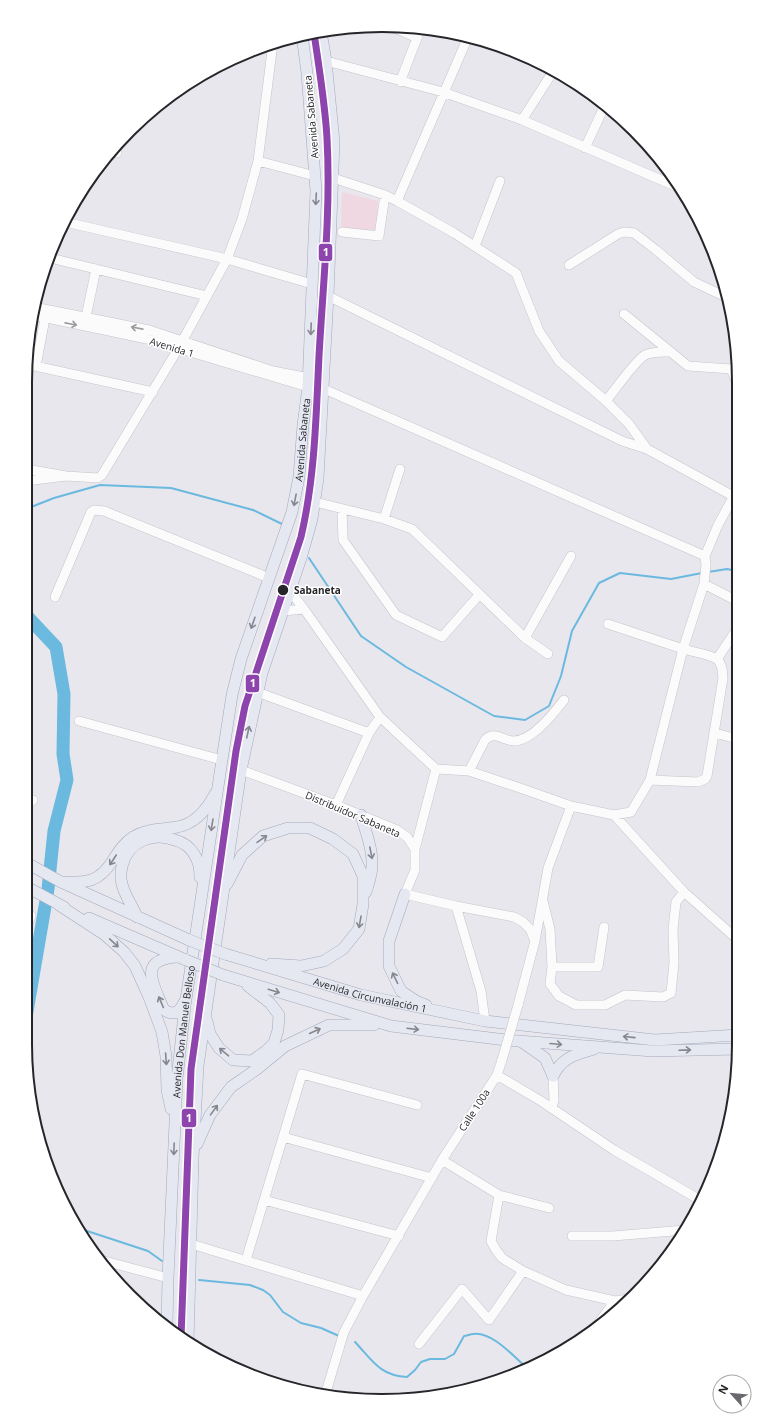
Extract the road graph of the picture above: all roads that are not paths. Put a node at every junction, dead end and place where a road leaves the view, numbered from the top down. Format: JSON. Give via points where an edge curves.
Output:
{"nodes":[{"id":1,"x":406,"y":33,"type":"edge"},
{"id":2,"x":419,"y":34,"type":"edge"},
{"id":3,"x":322,"y":38,"type":"edge"},
{"id":4,"x":417,"y":38,"type":"junction"},
{"id":5,"x":303,"y":41,"type":"edge"},
{"id":6,"x":466,"y":42,"type":"edge"},
{"id":7,"x":272,"y":50,"type":"edge"},
{"id":8,"x":326,"y":61,"type":"junction"},
{"id":9,"x":551,"y":75,"type":"edge"},
{"id":10,"x":400,"y":82,"type":"junction"},
{"id":11,"x":443,"y":92,"type":"junction"},
{"id":12,"x":603,"y":110,"type":"edge"},
{"id":13,"x":522,"y":120,"type":"junction"},
{"id":14,"x":585,"y":148,"type":"junction"},
{"id":15,"x":258,"y":161,"type":"junction"},
{"id":16,"x":315,"y":176,"type":"junction"},
{"id":17,"x":333,"y":178,"type":"junction"},
{"id":18,"x":500,"y":181,"type":"dead end"},
{"id":19,"x":670,"y":184,"type":"edge"},
{"id":20,"x":385,"y":195,"type":"junction"},
{"id":21,"x":397,"y":201,"type":"junction"},
{"id":22,"x":70,"y":223,"type":"edge"},
{"id":23,"x":342,"y":232,"type":"dead end"},
{"id":24,"x":475,"y":246,"type":"junction"},
{"id":25,"x":55,"y":259,"type":"edge"},
{"id":26,"x":227,"y":259,"type":"junction"},
{"id":27,"x":569,"y":265,"type":"dead end"},
{"id":28,"x":96,"y":269,"type":"junction"},
{"id":29,"x":312,"y":284,"type":"junction"},
{"id":30,"x":721,"y":294,"type":"edge"},
{"id":31,"x":208,"y":296,"type":"junction"},
{"id":32,"x":328,"y":296,"type":"junction"},
{"id":33,"x":40,"y":310,"type":"edge"},
{"id":34,"x":46,"y":314,"type":"junction"},
{"id":35,"x":624,"y":314,"type":"dead end"},
{"id":36,"x":39,"y":315,"type":"edge"},
{"id":37,"x":86,"y":317,"type":"junction"},
{"id":38,"x":111,"y":327,"type":"junction"},
{"id":39,"x":180,"y":345,"type":"junction"},
{"id":40,"x":671,"y":352,"type":"junction"},
{"id":41,"x":33,"y":365,"type":"edge"},
{"id":42,"x":36,"y":366,"type":"junction"},
{"id":43,"x":731,"y":367,"type":"edge"},
{"id":44,"x":308,"y":383,"type":"junction"},
{"id":45,"x":324,"y":389,"type":"junction"},
{"id":46,"x":153,"y":392,"type":"junction"},
{"id":47,"x":606,"y":401,"type":"junction"},
{"id":48,"x":647,"y":449,"type":"junction"},
{"id":49,"x":400,"y":469,"type":"dead end"},
{"id":50,"x":32,"y":470,"type":"edge"},
{"id":51,"x":66,"y":476,"type":"junction"},
{"id":52,"x":32,"y":480,"type":"edge"},
{"id":53,"x":732,"y":492,"type":"edge"},
{"id":54,"x":732,"y":499,"type":"edge"},
{"id":55,"x":315,"y":502,"type":"junction"},
{"id":56,"x":342,"y":509,"type":"junction"},
{"id":57,"x":384,"y":519,"type":"junction"},
{"id":58,"x":571,"y":556,"type":"dead end"},
{"id":59,"x":705,"y":561,"type":"junction"},
{"id":60,"x":269,"y":578,"type":"junction"},
{"id":61,"x":704,"y":582,"type":"junction"},
{"id":62,"x":290,"y":591,"type":"junction"},
{"id":63,"x":479,"y":595,"type":"junction"},
{"id":64,"x":55,"y":597,"type":"dead end"},
{"id":65,"x":732,"y":598,"type":"edge"},
{"id":66,"x":304,"y":609,"type":"junction"},
{"id":67,"x":283,"y":611,"type":"junction"},
{"id":68,"x":608,"y":624,"type":"dead end"},
{"id":69,"x":732,"y":636,"type":"edge"},
{"id":70,"x":525,"y":638,"type":"junction"},
{"id":71,"x":683,"y":649,"type":"junction"},
{"id":72,"x":548,"y":654,"type":"dead end"},
{"id":73,"x":717,"y":659,"type":"junction"},
{"id":74,"x":257,"y":692,"type":"junction"},
{"id":75,"x":564,"y":700,"type":"dead end"},
{"id":76,"x":380,"y":717,"type":"junction"},
{"id":77,"x":78,"y":721,"type":"dead end"},
{"id":78,"x":369,"y":733,"type":"junction"},
{"id":79,"x":715,"y":733,"type":"junction"},
{"id":80,"x":732,"y":738,"type":"edge"},
{"id":81,"x":222,"y":760,"type":"junction"},
{"id":82,"x":436,"y":769,"type":"junction"},
{"id":83,"x":240,"y":770,"type":"junction"},
{"id":84,"x":469,"y":772,"type":"junction"},
{"id":85,"x":650,"y":780,"type":"junction"},
{"id":86,"x":218,"y":787,"type":"junction"},
{"id":87,"x":336,"y":805,"type":"junction"},
{"id":88,"x":571,"y":806,"type":"junction"},
{"id":89,"x":361,"y":815,"type":"junction"},
{"id":90,"x":614,"y":815,"type":"junction"},
{"id":91,"x":415,"y":849,"type":"junction"},
{"id":92,"x":32,"y":866,"type":"edge"},
{"id":93,"x":61,"y":882,"type":"junction"},
{"id":94,"x":32,"y":890,"type":"edge"},
{"id":95,"x":223,"y":892,"type":"junction"},
{"id":96,"x":684,"y":892,"type":"junction"},
{"id":97,"x":405,"y":894,"type":"junction"},
{"id":98,"x":542,"y":898,"type":"junction"},
{"id":99,"x":200,"y":902,"type":"junction"},
{"id":100,"x":363,"y":904,"type":"junction"},
{"id":101,"x":59,"y":905,"type":"junction"},
{"id":102,"x":456,"y":906,"type":"junction"},
{"id":103,"x":137,"y":917,"type":"junction"},
{"id":104,"x":604,"y":927,"type":"dead end"},
{"id":105,"x":732,"y":935,"type":"edge"},
{"id":106,"x":534,"y":941,"type":"junction"},
{"id":107,"x":182,"y":959,"type":"junction"},
{"id":108,"x":248,"y":962,"type":"junction"},
{"id":109,"x":552,"y":967,"type":"junction"},
{"id":110,"x":243,"y":981,"type":"junction"},
{"id":111,"x":186,"y":998,"type":"junction"},
{"id":112,"x":206,"y":1013,"type":"junction"},
{"id":113,"x":462,"y":1018,"type":"junction"},
{"id":114,"x":484,"y":1021,"type":"junction"},
{"id":115,"x":391,"y":1026,"type":"junction"},
{"id":116,"x":732,"y":1034,"type":"edge"},
{"id":117,"x":519,"y":1041,"type":"junction"},
{"id":118,"x":599,"y":1047,"type":"junction"},
{"id":119,"x":732,"y":1049,"type":"edge"},
{"id":120,"x":497,"y":1075,"type":"junction"},
{"id":121,"x":553,"y":1076,"type":"junction"},
{"id":122,"x":417,"y":1105,"type":"dead end"},
{"id":123,"x":552,"y":1108,"type":"junction"},
{"id":124,"x":175,"y":1121,"type":"junction"},
{"id":125,"x":283,"y":1137,"type":"junction"},
{"id":126,"x":193,"y":1158,"type":"junction"},
{"id":127,"x":442,"y":1160,"type":"junction"},
{"id":128,"x":432,"y":1178,"type":"junction"},
{"id":129,"x":499,"y":1195,"type":"junction"},
{"id":130,"x":696,"y":1198,"type":"edge"},
{"id":131,"x":264,"y":1200,"type":"junction"},
{"id":132,"x":549,"y":1208,"type":"dead end"},
{"id":133,"x":678,"y":1231,"type":"edge"},
{"id":134,"x":398,"y":1236,"type":"junction"},
{"id":135,"x":572,"y":1236,"type":"dead end"},
{"id":136,"x":191,"y":1244,"type":"junction"},
{"id":137,"x":246,"y":1260,"type":"junction"},
{"id":138,"x":108,"y":1262,"type":"edge"},
{"id":139,"x":523,"y":1271,"type":"junction"},
{"id":140,"x":168,"y":1278,"type":"junction"},
{"id":141,"x":363,"y":1296,"type":"junction"},
{"id":142,"x":620,"y":1300,"type":"edge"},
{"id":143,"x":615,"y":1301,"type":"junction"},
{"id":144,"x":606,"y":1313,"type":"edge"},
{"id":145,"x":167,"y":1320,"type":"edge"},
{"id":146,"x":188,"y":1335,"type":"edge"},
{"id":147,"x":419,"y":1344,"type":"dead end"},
{"id":148,"x":327,"y":1389,"type":"edge"}],
"edges":[{"from":1,"to":4,"type":"street"},
{"from":2,"to":4,"type":"street"},
{"from":3,"to":8,"type":"main road","name":"Avenida Sabaneta"},
{"from":4,"to":10,"type":"street"},
{"from":5,"to":16,"type":"main road","name":"Avenida Sabaneta"},
{"from":6,"to":11,"type":"street"},
{"from":7,"to":15,"type":"street"},
{"from":8,"to":10,"type":"street"},
{"from":8,"to":17,"type":"main road","name":"Avenida Sabaneta","via":[[334,142]]},
{"from":9,"to":13,"type":"street"},
{"from":10,"to":11,"type":"street"},
{"from":11,"to":13,"type":"street"},
{"from":11,"to":21,"type":"street"},
{"from":12,"to":14,"type":"street"},
{"from":13,"to":14,"type":"street"},
{"from":14,"to":19,"type":"street"},
{"from":15,"to":16,"type":"street"},
{"from":15,"to":26,"type":"street","via":[[242,219]]},
{"from":16,"to":29,"type":"main road","name":"Avenida Sabaneta","one_way":true},
{"from":17,"to":20,"type":"street"},
{"from":17,"to":32,"type":"main road","name":"Avenida Sabaneta"},
{"from":18,"to":24,"type":"street"},
{"from":20,"to":21,"type":"street"},
{"from":20,"to":23,"type":"street","via":[[379,236]]},
{"from":21,"to":24,"type":"street"},
{"from":22,"to":26,"type":"street"},
{"from":24,"to":47,"type":"street","via":[[516,273],[538,331],[559,361]]},
{"from":25,"to":28,"type":"street"},
{"from":26,"to":29,"type":"street"},
{"from":26,"to":31,"type":"street"},
{"from":27,"to":30,"type":"street","via":[[618,234],[634,233],[694,282]]},
{"from":28,"to":31,"type":"street"},
{"from":28,"to":37,"type":"street"},
{"from":29,"to":44,"type":"main road","name":"Avenida Sabaneta","one_way":true},
{"from":31,"to":39,"type":"street"},
{"from":32,"to":45,"type":"main road","name":"Avenida Sabaneta"},
{"from":32,"to":48,"type":"street","via":[[622,441]]},
{"from":33,"to":34,"type":"street"},
{"from":34,"to":36,"type":"street","name":"Avenida 1"},
{"from":34,"to":37,"type":"street"},
{"from":34,"to":38,"type":"street","name":"Avenida 1","one_way":true},
{"from":34,"to":42,"type":"street"},
{"from":35,"to":40,"type":"street"},
{"from":37,"to":38,"type":"street"},
{"from":38,"to":39,"type":"street","name":"Avenida 1","via":[[146,339]]},
{"from":39,"to":44,"type":"street","name":"Avenida 1","via":[[273,370]]},
{"from":39,"to":46,"type":"street"},
{"from":40,"to":43,"type":"street","via":[[688,366]]},
{"from":40,"to":47,"type":"street","via":[[645,355]]},
{"from":41,"to":42,"type":"street"},
{"from":42,"to":46,"type":"street"},
{"from":44,"to":60,"type":"main road","name":"Avenida Sabaneta","one_way":true,"via":[[295,498]]},
{"from":45,"to":55,"type":"main road","name":"Avenida Sabaneta"},
{"from":45,"to":59,"type":"street"},
{"from":46,"to":51,"type":"street","via":[[101,477]]},
{"from":47,"to":48,"type":"street","via":[[629,424]]},
{"from":48,"to":53,"type":"street"},
{"from":49,"to":57,"type":"street"},
{"from":50,"to":51,"type":"street"},
{"from":51,"to":52,"type":"street"},
{"from":54,"to":59,"type":"street","via":[[718,525]]},
{"from":55,"to":56,"type":"street"},
{"from":55,"to":62,"type":"main road","name":"Avenida Sabaneta"},
{"from":56,"to":57,"type":"street"},
{"from":56,"to":63,"type":"street","via":[[343,540],[396,615],[442,638]]},
{"from":57,"to":63,"type":"street","via":[[412,529]]},
{"from":58,"to":70,"type":"street"},
{"from":59,"to":61,"type":"street"},
{"from":60,"to":64,"type":"street","via":[[104,511],[94,510],[90,512]]},
{"from":60,"to":81,"type":"main road","name":"Avenida Sabaneta","one_way":true,"via":[[241,659],[232,695]]},
{"from":61,"to":65,"type":"street"},
{"from":61,"to":71,"type":"street"},
{"from":62,"to":66,"type":"street"},
{"from":62,"to":67,"type":"main road","name":"Avenida Sabaneta"},
{"from":63,"to":70,"type":"street"},
{"from":66,"to":67,"type":"street"},
{"from":66,"to":76,"type":"street"},
{"from":67,"to":74,"type":"main road","name":"Avenida Sabaneta"},
{"from":68,"to":71,"type":"street"},
{"from":69,"to":73,"type":"street"},
{"from":70,"to":72,"type":"street"},
{"from":71,"to":73,"type":"street"},
{"from":71,"to":85,"type":"street"},
{"from":73,"to":79,"type":"street","via":[[722,668],[722,678]]},
{"from":74,"to":78,"type":"street"},
{"from":83,"to":74,"type":"main road","name":"Avenida Sabaneta","one_way":true},
{"from":75,"to":84,"type":"street","via":[[552,716],[532,734],[514,741],[493,735],[488,737]]},
{"from":76,"to":78,"type":"street"},
{"from":76,"to":82,"type":"street"},
{"from":77,"to":81,"type":"street"},
{"from":78,"to":87,"type":"street"},
{"from":79,"to":80,"type":"street"},
{"from":79,"to":85,"type":"street","via":[[705,780]]},
{"from":81,"to":86,"type":"main road","name":"Avenida Sabaneta"},
{"from":82,"to":84,"type":"street"},
{"from":82,"to":91,"type":"street"},
{"from":83,"to":87,"type":"street","name":"Distribuidor Sabaneta"},
{"from":83,"to":95,"type":"main road","name":"Avenida Don Manuel Belloso"},
{"from":84,"to":88,"type":"street"},
{"from":85,"to":90,"type":"street","via":[[631,812]]},
{"from":86,"to":93,"type":"main road","one_way":true,"via":[[202,814],[189,824],[154,829],[133,837],[118,851],[108,868],[91,881]]},
{"from":86,"to":99,"type":"main road","name":"Avenida Don Manuel Belloso","one_way":true},
{"from":87,"to":89,"type":"street","name":"Distribuidor Sabaneta"},
{"from":88,"to":90,"type":"street"},
{"from":88,"to":98,"type":"street","name":"Calle 100a","via":[[548,868]]},
{"from":89,"to":91,"type":"street","name":"Distribuidor Sabaneta","via":[[397,830],[407,837]]},
{"from":89,"to":100,"type":"main road","one_way":true,"via":[[372,861]]},
{"from":90,"to":96,"type":"street"},
{"from":91,"to":97,"type":"street","via":[[415,870]]},
{"from":92,"to":93,"type":"main road","name":"Avenida Circunvalación 1"},
{"from":93,"to":103,"type":"main road","name":"Avenida Circunvalación 1"},
{"from":94,"to":101,"type":"main road"},
{"from":95,"to":100,"type":"main road","one_way":true,"via":[[242,855],[263,836],[288,828],[310,828],[333,839],[353,854],[363,876]]},
{"from":95,"to":112,"type":"main road","name":"Avenida Don Manuel Belloso"},
{"from":96,"to":105,"type":"street"},
{"from":96,"to":109,"type":"street","via":[[676,902],[672,993],[663,997],[625,995],[605,1005],[576,1005],[559,996],[550,984]]},
{"from":97,"to":102,"type":"street"},
{"from":113,"to":97,"type":"main road","one_way":true,"via":[[416,1001],[401,991],[389,966],[389,941]]},
{"from":98,"to":106,"type":"street","name":"Calle 100a"},
{"from":98,"to":109,"type":"street","via":[[550,930]]},
{"from":99,"to":103,"type":"main road","via":[[200,867],[194,853],[183,842],[159,836],[150,837],[129,850],[121,871],[122,884]]},
{"from":99,"to":111,"type":"main road","name":"Avenida Don Manuel Belloso"},
{"from":100,"to":108,"type":"main road","one_way":true,"via":[[359,929],[343,949],[324,961],[301,966]]},
{"from":101,"to":107,"type":"main road"},
{"from":101,"to":124,"type":"main road","one_way":true,"via":[[105,935],[135,966],[162,1032],[167,1090]]},
{"from":102,"to":106,"type":"street","via":[[514,917],[527,925]]},
{"from":102,"to":114,"type":"street","via":[[481,991]]},
{"from":103,"to":108,"type":"main road","name":"Avenida Circunvalación 1","bridge":true},
{"from":104,"to":109,"type":"street","via":[[598,967]]},
{"from":106,"to":120,"type":"street","name":"Calle 100a","bridge":true},
{"from":107,"to":110,"type":"main road","bridge":true},
{"from":111,"to":107,"type":"main road","one_way":true,"via":[[176,1013],[165,1011],[151,980],[151,971],[159,961],[169,958]]},
{"from":108,"to":113,"type":"main road","name":"Avenida Circunvalación 1","via":[[361,995]]},
{"from":110,"to":112,"type":"main road","one_way":true,"via":[[270,1003],[279,1015],[274,1043],[266,1051],[252,1061],[233,1060],[219,1048],[210,1034]]},
{"from":110,"to":115,"type":"main road","one_way":true},
{"from":111,"to":124,"type":"main road","name":"Avenida Don Manuel Belloso","via":[[176,1079]]},
{"from":112,"to":126,"type":"main road","name":"Avenida Don Manuel Belloso","via":[[198,1066]]},
{"from":113,"to":114,"type":"main road","name":"Avenida Circunvalación 1"},
{"from":116,"to":114,"type":"main road","name":"Avenida Circunvalación 1","one_way":true,"via":[[654,1040]]},
{"from":115,"to":117,"type":"main road","one_way":true},
{"from":126,"to":115,"type":"main road","one_way":true,"via":[[198,1139],[210,1115],[230,1087],[285,1046],[329,1025]]},
{"from":117,"to":118,"type":"main road","one_way":true},
{"from":117,"to":121,"type":"main road","via":[[545,1058]]},
{"from":118,"to":119,"type":"main road","one_way":true,"via":[[653,1051]]},
{"from":118,"to":121,"type":"main road","via":[[565,1060]]},
{"from":120,"to":123,"type":"street"},
{"from":120,"to":127,"type":"street","name":"Calle 100a"},
{"from":121,"to":123,"type":"street"},
{"from":122,"to":125,"type":"street","via":[[302,1074]]},
{"from":123,"to":130,"type":"street","via":[[614,1150]]},
{"from":124,"to":140,"type":"main road","name":"Avenida Don Manuel Belloso","one_way":true},
{"from":125,"to":128,"type":"street"},
{"from":125,"to":131,"type":"street"},
{"from":126,"to":136,"type":"main road","name":"Avenida Don Manuel Belloso"},
{"from":127,"to":128,"type":"street","name":"Calle 100a"},
{"from":127,"to":129,"type":"street"},
{"from":128,"to":134,"type":"street","name":"Calle 100a"},
{"from":129,"to":132,"type":"street"},
{"from":129,"to":139,"type":"street","via":[[491,1242],[502,1258]]},
{"from":131,"to":134,"type":"street"},
{"from":131,"to":137,"type":"street"},
{"from":133,"to":135,"type":"street","via":[[613,1236]]},
{"from":134,"to":141,"type":"street","name":"Calle 100a"},
{"from":136,"to":137,"type":"street"},
{"from":136,"to":146,"type":"main road","name":"Avenida Don Manuel Belloso"},
{"from":137,"to":141,"type":"street"},
{"from":138,"to":140,"type":"street"},
{"from":139,"to":143,"type":"street","via":[[566,1290]]},
{"from":139,"to":147,"type":"street","via":[[489,1320],[462,1289]]},
{"from":140,"to":145,"type":"main road","name":"Avenida Don Manuel Belloso"},
{"from":141,"to":148,"type":"street","name":"Calle 100a","via":[[344,1332]]},
{"from":142,"to":143,"type":"street"},
{"from":143,"to":144,"type":"street"}]}
